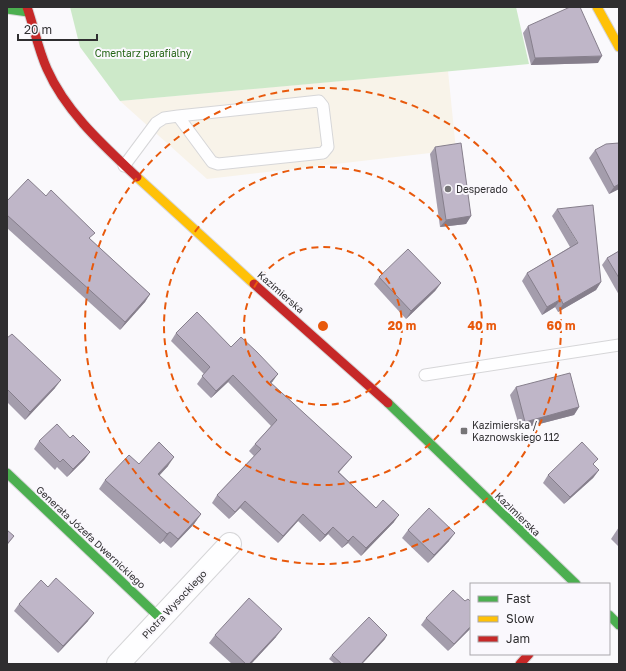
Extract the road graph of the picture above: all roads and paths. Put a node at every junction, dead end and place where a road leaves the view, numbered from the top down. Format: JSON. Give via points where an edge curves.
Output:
{"nodes":[{"id":1,"x":597,"y":7,"type":"edge"},
{"id":2,"x":7,"y":9,"type":"edge"},
{"id":3,"x":28,"y":10,"type":"edge"},
{"id":4,"x":619,"y":47,"type":"edge"},
{"id":5,"x":178,"y":116,"type":"junction"},
{"id":6,"x":124,"y":166,"type":"junction"},
{"id":7,"x":619,"y":345,"type":"edge"},
{"id":8,"x":425,"y":375,"type":"dead end"},
{"id":9,"x":7,"y":473,"type":"edge"},
{"id":10,"x":230,"y":544,"type":"dead end"},
{"id":11,"x":575,"y":583,"type":"edge"},
{"id":12,"x":610,"y":617,"type":"edge"},
{"id":13,"x":160,"y":618,"type":"junction"},
{"id":14,"x":619,"y":625,"type":"edge"},
{"id":15,"x":528,"y":655,"type":"edge"},
{"id":16,"x":118,"y":664,"type":"edge"},
{"id":17,"x":520,"y":664,"type":"edge"}],
"edges":[{"from":1,"to":4,"type":"main road"},
{"from":2,"to":3,"type":"main road"},
{"from":3,"to":6,"type":"main road","name":"Kazimierska","via":[[47,69],[71,109],[95,138]]},
{"from":5,"to":5,"type":"lane","via":[[319,101],[324,106],[328,147],[323,153],[218,164],[212,162]]},
{"from":5,"to":6,"type":"lane","via":[[164,118],[156,123]]},
{"from":6,"to":11,"type":"main road","name":"Kazimierska","via":[[368,383]]},
{"from":7,"to":8,"type":"lane"},
{"from":9,"to":13,"type":"main road","name":"Generała Józefa Dwernickiego"},
{"from":10,"to":13,"type":"street","name":"Piotra Wysockiego"},
{"from":12,"to":14,"type":"main road"},
{"from":13,"to":16,"type":"street","name":"Piotra Wysockiego"},
{"from":15,"to":17,"type":"main road"}]}
